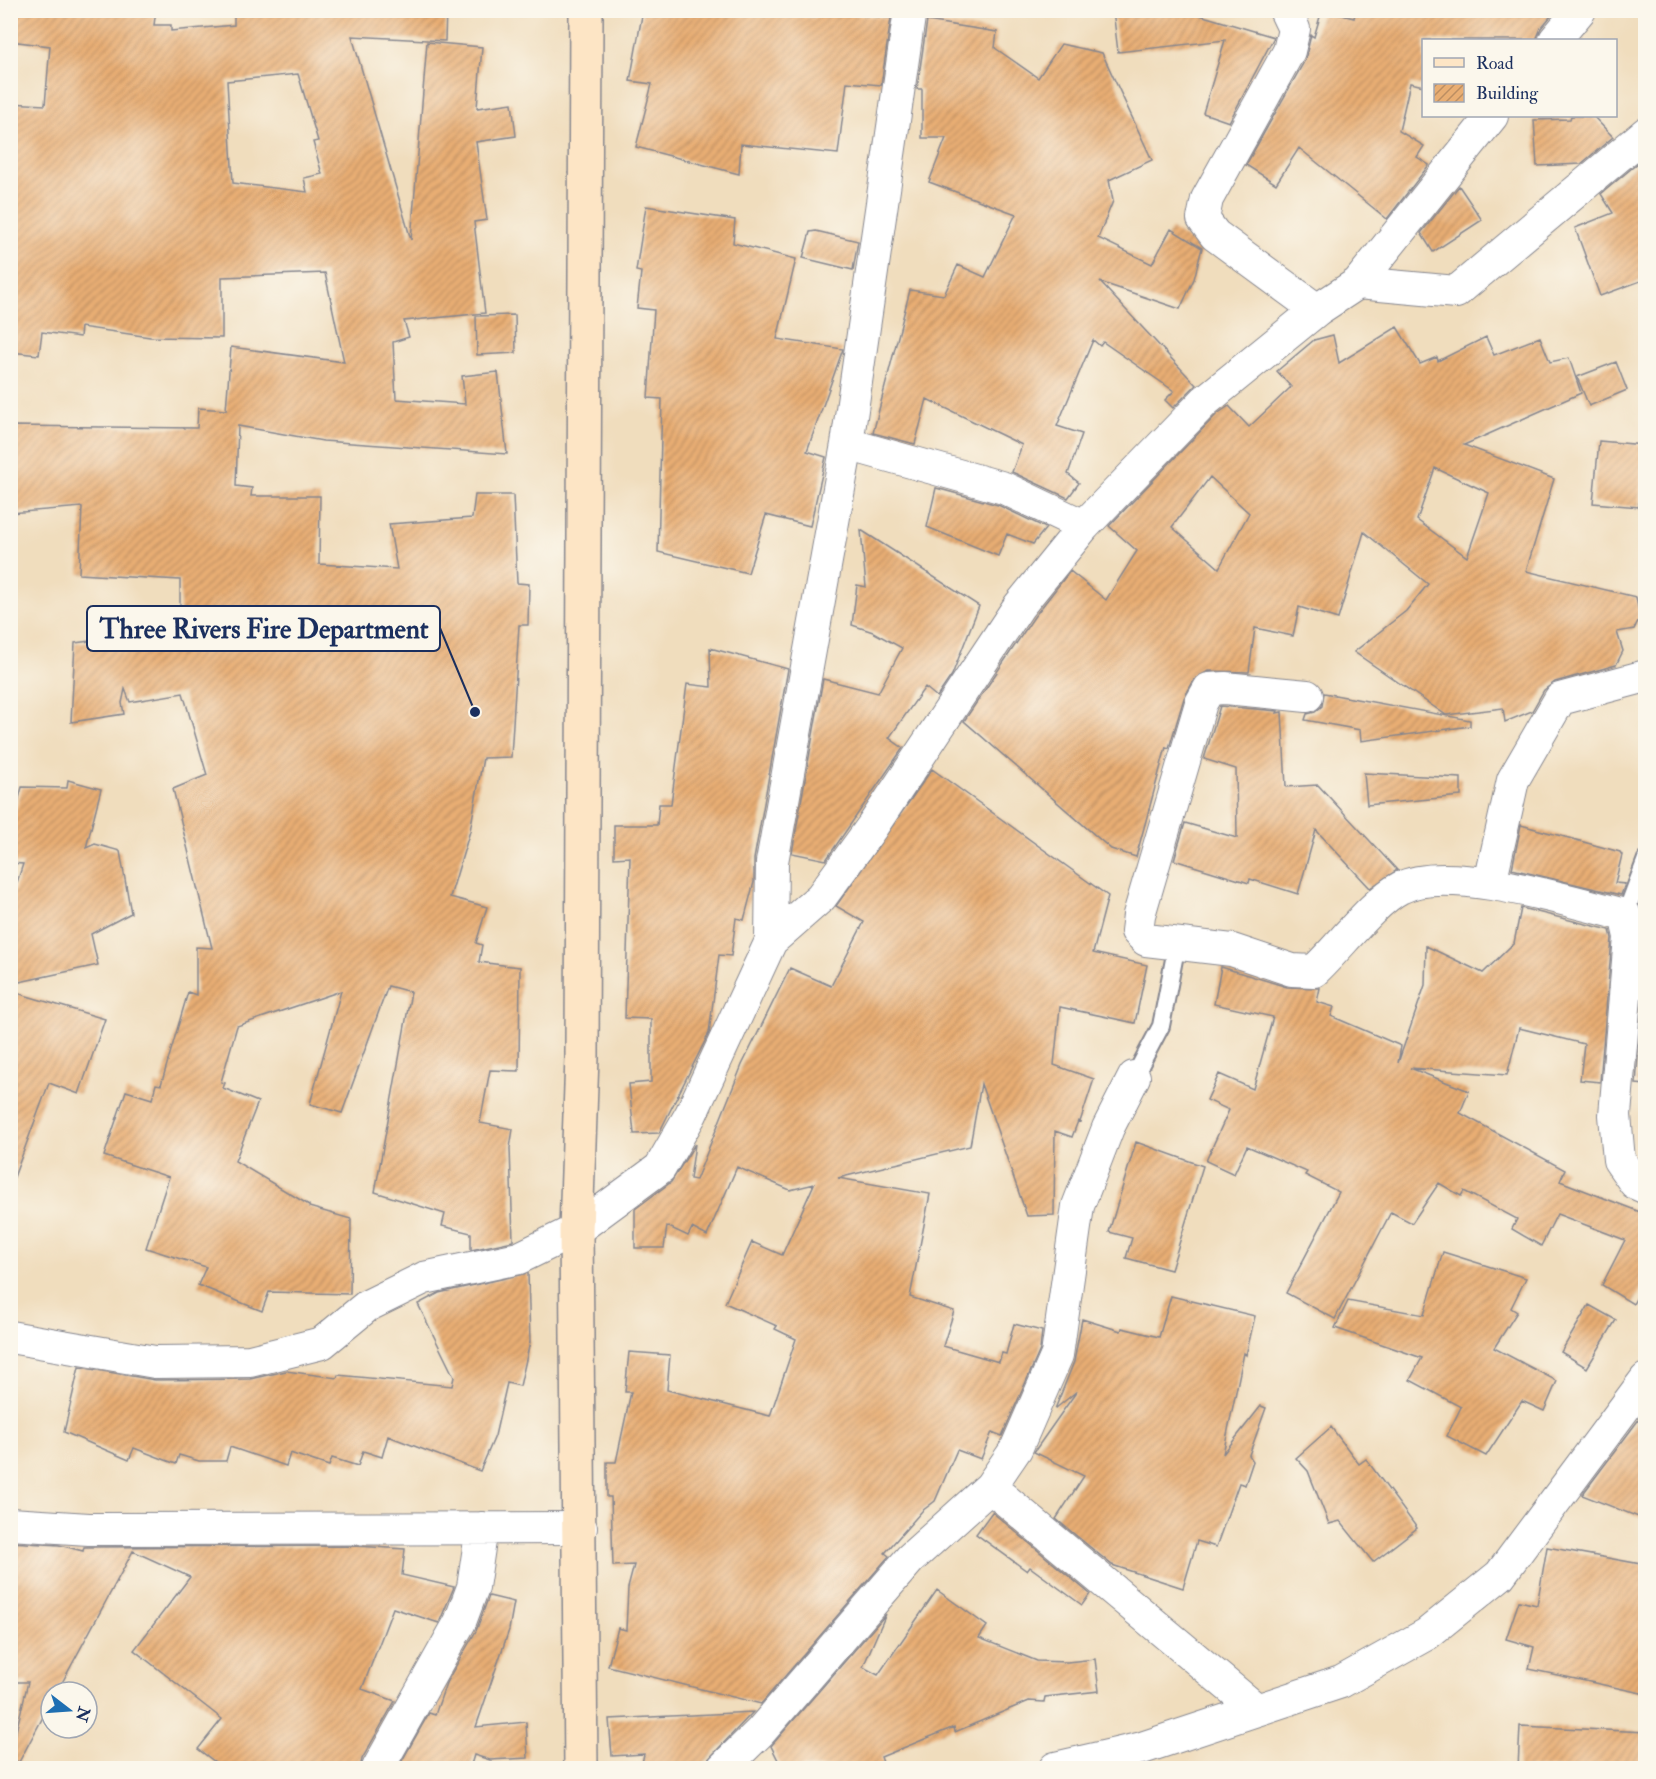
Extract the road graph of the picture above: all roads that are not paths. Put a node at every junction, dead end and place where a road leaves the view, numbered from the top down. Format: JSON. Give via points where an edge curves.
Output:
{"nodes":[{"id":1,"x":586,"y":10,"type":"edge"},
{"id":2,"x":910,"y":10,"type":"edge"},
{"id":3,"x":1285,"y":10,"type":"edge"},
{"id":4,"x":1580,"y":10,"type":"edge"},
{"id":5,"x":1556,"y":39,"type":"edge"},
{"id":6,"x":1491,"y":117,"type":"edge"},
{"id":7,"x":1646,"y":133,"type":"edge"},
{"id":8,"x":1358,"y":283,"type":"junction"},
{"id":9,"x":1317,"y":310,"type":"junction"},
{"id":10,"x":847,"y":444,"type":"junction"},
{"id":11,"x":1084,"y":526,"type":"junction"},
{"id":12,"x":1646,"y":676,"type":"edge"},
{"id":13,"x":1307,"y":696,"type":"dead end"},
{"id":14,"x":1646,"y":859,"type":"edge"},
{"id":15,"x":1490,"y":883,"type":"junction"},
{"id":16,"x":1625,"y":915,"type":"junction"},
{"id":17,"x":771,"y":941,"type":"junction"},
{"id":18,"x":1177,"y":944,"type":"junction"},
{"id":19,"x":1134,"y":1077,"type":"joint"},
{"id":20,"x":1646,"y":1188,"type":"edge"},
{"id":21,"x":576,"y":1230,"type":"junction"},
{"id":22,"x":10,"y":1337,"type":"edge"},
{"id":23,"x":1646,"y":1379,"type":"edge"},
{"id":24,"x":990,"y":1487,"type":"junction"},
{"id":25,"x":10,"y":1524,"type":"edge"},
{"id":26,"x":482,"y":1528,"type":"junction"},
{"id":27,"x":581,"y":1528,"type":"junction"},
{"id":28,"x":1256,"y":1709,"type":"junction"},
{"id":29,"x":378,"y":1768,"type":"edge"},
{"id":30,"x":581,"y":1768,"type":"edge"},
{"id":31,"x":723,"y":1768,"type":"edge"},
{"id":32,"x":1055,"y":1768,"type":"edge"}],
"edges":[{"from":1,"to":21,"type":"street","via":[[582,1057]]},
{"from":2,"to":10,"type":"street"},
{"from":3,"to":9,"type":"street","via":[[1294,29],[1289,51],[1207,200],[1203,219],[1215,235]]},
{"from":4,"to":5,"type":"street"},
{"from":6,"to":8,"type":"street"},
{"from":7,"to":8,"type":"street","via":[[1456,292]]},
{"from":8,"to":9,"type":"street"},
{"from":9,"to":11,"type":"street","via":[[1205,401]]},
{"from":10,"to":11,"type":"street","via":[[1004,488]]},
{"from":10,"to":17,"type":"street","via":[[772,862]]},
{"from":11,"to":17,"type":"street","via":[[1019,606],[821,897]]},
{"from":12,"to":15,"type":"street","via":[[1560,699],[1513,780]]},
{"from":13,"to":18,"type":"street","via":[[1209,689],[1201,703],[1137,931],[1146,940]]},
{"from":14,"to":16,"type":"lane"},
{"from":15,"to":16,"type":"street"},
{"from":15,"to":18,"type":"street","via":[[1420,880],[1399,888],[1314,971],[1292,970],[1232,950]]},
{"from":16,"to":20,"type":"street","via":[[1630,937],[1615,1114],[1619,1160],[1635,1183]]},
{"from":17,"to":21,"type":"street","via":[[692,1114],[660,1168]]},
{"from":18,"to":19,"type":"lane","via":[[1161,1026]]},
{"from":19,"to":24,"type":"street","via":[[1108,1128],[1078,1206],[1058,1355],[1016,1449]]},
{"from":21,"to":22,"type":"street","via":[[519,1258],[424,1278],[367,1306],[322,1342],[250,1361],[155,1362]]},
{"from":21,"to":27,"type":"street"},
{"from":23,"to":28,"type":"street","via":[[1500,1575],[1427,1634],[1341,1682]]},
{"from":24,"to":28,"type":"street"},
{"from":24,"to":31,"type":"street","via":[[910,1559],[760,1732]]},
{"from":25,"to":26,"type":"street","via":[[89,1529]]},
{"from":26,"to":27,"type":"street"},
{"from":26,"to":29,"type":"street","via":[[473,1587],[460,1622]]},
{"from":27,"to":30,"type":"street"},
{"from":28,"to":32,"type":"street","via":[[1142,1748]]}]}
